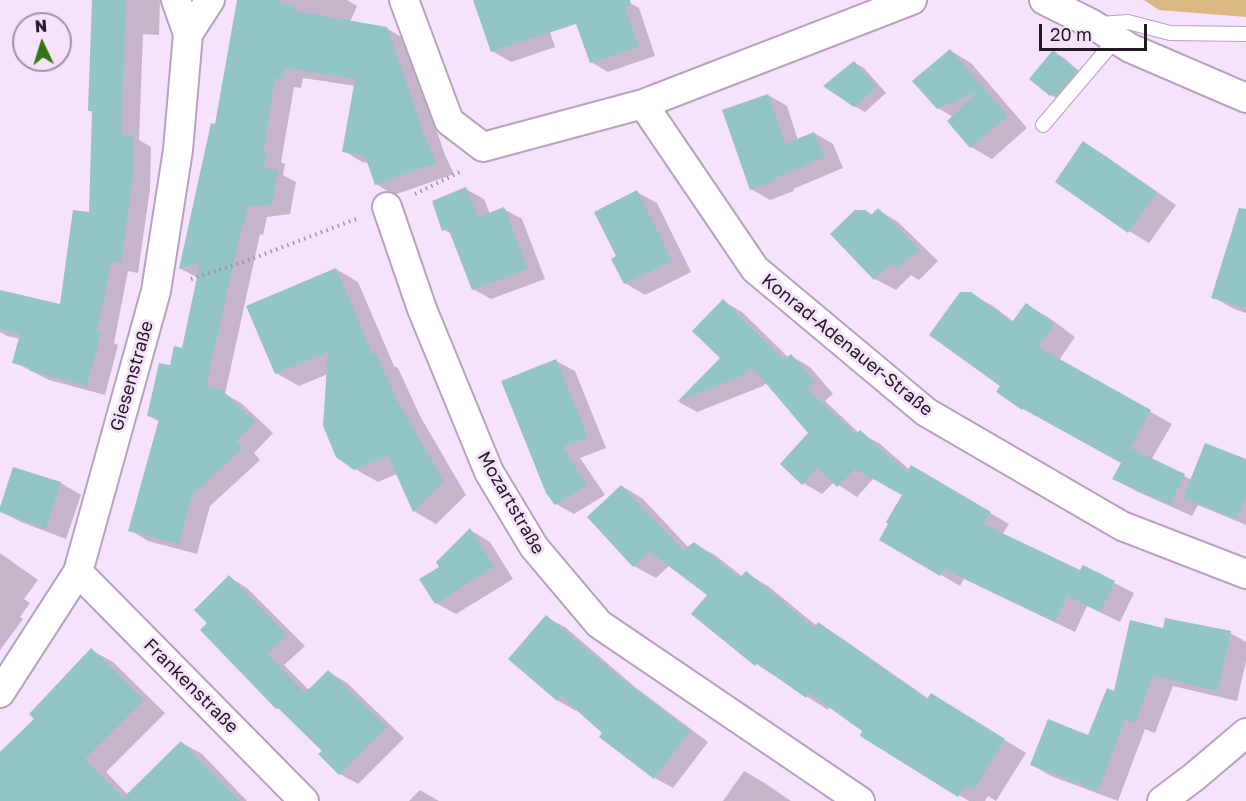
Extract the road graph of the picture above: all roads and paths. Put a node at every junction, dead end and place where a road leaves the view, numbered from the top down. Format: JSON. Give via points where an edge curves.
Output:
{"nodes":[{"id":1,"x":176,"y":0,"type":"edge"},
{"id":2,"x":210,"y":0,"type":"edge"},
{"id":3,"x":404,"y":0,"type":"edge"},
{"id":4,"x":912,"y":0,"type":"edge"},
{"id":5,"x":1044,"y":0,"type":"edge"},
{"id":6,"x":1092,"y":24,"type":"junction"},
{"id":7,"x":188,"y":34,"type":"junction"},
{"id":8,"x":1246,"y":34,"type":"edge"},
{"id":9,"x":1116,"y":39,"type":"junction"},
{"id":10,"x":1246,"y":98,"type":"edge"},
{"id":11,"x":643,"y":104,"type":"junction"},
{"id":12,"x":1043,"y":125,"type":"dead end"},
{"id":13,"x":483,"y":147,"type":"junction"},
{"id":14,"x":387,"y":207,"type":"junction"},
{"id":15,"x":156,"y":291,"type":"junction"},
{"id":16,"x":78,"y":572,"type":"junction"},
{"id":17,"x":1246,"y":574,"type":"edge"},
{"id":18,"x":0,"y":693,"type":"edge"},
{"id":19,"x":1246,"y":733,"type":"edge"},
{"id":20,"x":304,"y":801,"type":"edge"},
{"id":21,"x":860,"y":801,"type":"edge"},
{"id":22,"x":1162,"y":801,"type":"edge"}],
"edges":[{"from":1,"to":7,"type":"street","name":"Giesenstraße"},
{"from":2,"to":7,"type":"street","name":"Giesenstraße"},
{"from":3,"to":13,"type":"street","via":[[449,121]]},
{"from":4,"to":11,"type":"street"},
{"from":5,"to":6,"type":"street"},
{"from":6,"to":8,"type":"lane","via":[[1128,22],[1170,33]]},
{"from":6,"to":9,"type":"street"},
{"from":7,"to":15,"type":"street","name":"Giesenstraße","via":[[178,150]]},
{"from":9,"to":10,"type":"street"},
{"from":9,"to":12,"type":"lane"},
{"from":11,"to":13,"type":"street"},
{"from":11,"to":17,"type":"street","name":"Konrad-Adenauer-Straße","via":[[755,269],[926,412],[1122,526]]},
{"from":13,"to":14,"type":"path","via":[[466,169]]},
{"from":14,"to":15,"type":"path"},
{"from":14,"to":21,"type":"street","name":"Mozartstraße","via":[[422,309],[489,472],[534,547],[599,624]]},
{"from":15,"to":16,"type":"street","name":"Giesenstraße"},
{"from":16,"to":18,"type":"street","name":"Giesenstraße"},
{"from":16,"to":20,"type":"street","name":"Frankenstraße"},
{"from":19,"to":22,"type":"street"}]}
